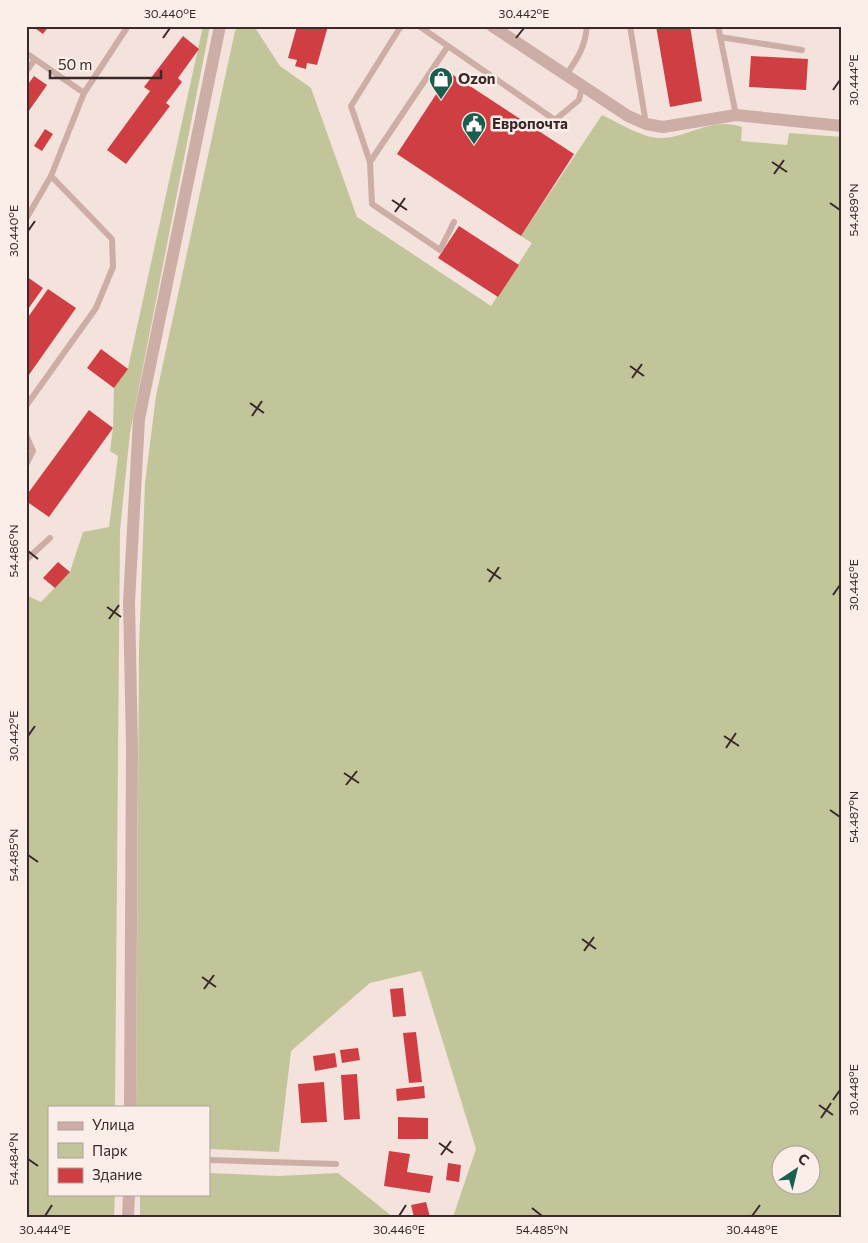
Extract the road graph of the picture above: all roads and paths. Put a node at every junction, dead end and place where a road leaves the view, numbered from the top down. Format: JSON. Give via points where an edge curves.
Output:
{"nodes":[{"id":1,"x":128,"y":26,"type":"edge"},
{"id":2,"x":220,"y":26,"type":"edge"},
{"id":3,"x":401,"y":26,"type":"edge"},
{"id":4,"x":419,"y":26,"type":"edge"},
{"id":5,"x":492,"y":26,"type":"edge"},
{"id":6,"x":587,"y":26,"type":"edge"},
{"id":7,"x":630,"y":26,"type":"edge"},
{"id":8,"x":718,"y":26,"type":"edge"},
{"id":9,"x":720,"y":37,"type":"junction"},
{"id":10,"x":448,"y":46,"type":"junction"},
{"id":11,"x":802,"y":50,"type":"dead end"},
{"id":12,"x":26,"y":54,"type":"edge"},
{"id":13,"x":35,"y":59,"type":"junction"},
{"id":14,"x":26,"y":72,"type":"edge"},
{"id":15,"x":566,"y":75,"type":"junction"},
{"id":16,"x":582,"y":86,"type":"junction"},
{"id":17,"x":84,"y":93,"type":"junction"},
{"id":18,"x":736,"y":115,"type":"junction"},
{"id":19,"x":646,"y":124,"type":"junction"},
{"id":20,"x":842,"y":126,"type":"edge"},
{"id":21,"x":370,"y":162,"type":"junction"},
{"id":22,"x":51,"y":176,"type":"junction"},
{"id":23,"x":26,"y":219,"type":"edge"},
{"id":24,"x":454,"y":222,"type":"dead end"},
{"id":25,"x":26,"y":406,"type":"edge"},
{"id":26,"x":26,"y":435,"type":"edge"},
{"id":27,"x":26,"y":465,"type":"edge"},
{"id":28,"x":50,"y":538,"type":"dead end"},
{"id":29,"x":26,"y":560,"type":"edge"},
{"id":30,"x":130,"y":1106,"type":"edge"},
{"id":31,"x":210,"y":1160,"type":"edge"},
{"id":32,"x":336,"y":1164,"type":"dead end"},
{"id":33,"x":129,"y":1196,"type":"edge"},
{"id":34,"x":128,"y":1217,"type":"edge"}],
"edges":[{"from":1,"to":17,"type":"lane"},
{"from":2,"to":30,"type":"street","via":[[139,419],[130,602]]},
{"from":3,"to":21,"type":"lane","via":[[351,106]]},
{"from":4,"to":10,"type":"lane"},
{"from":5,"to":15,"type":"street"},
{"from":6,"to":15,"type":"lane","via":[[581,54]]},
{"from":7,"to":19,"type":"lane"},
{"from":8,"to":9,"type":"lane"},
{"from":9,"to":11,"type":"lane"},
{"from":9,"to":18,"type":"lane"},
{"from":10,"to":16,"type":"lane","via":[[555,120],[579,100]]},
{"from":10,"to":21,"type":"lane"},
{"from":12,"to":13,"type":"lane"},
{"from":13,"to":14,"type":"lane"},
{"from":13,"to":17,"type":"lane"},
{"from":15,"to":16,"type":"street"},
{"from":16,"to":19,"type":"street"},
{"from":17,"to":22,"type":"lane"},
{"from":18,"to":19,"type":"street","via":[[663,126]]},
{"from":18,"to":20,"type":"street"},
{"from":21,"to":24,"type":"lane","via":[[372,204],[440,250]]},
{"from":22,"to":23,"type":"lane"},
{"from":22,"to":25,"type":"lane","via":[[112,239],[113,267],[96,308]]},
{"from":26,"to":27,"type":"lane","via":[[33,452]]},
{"from":28,"to":29,"type":"lane"},
{"from":31,"to":32,"type":"lane"},
{"from":33,"to":34,"type":"street"}]}
